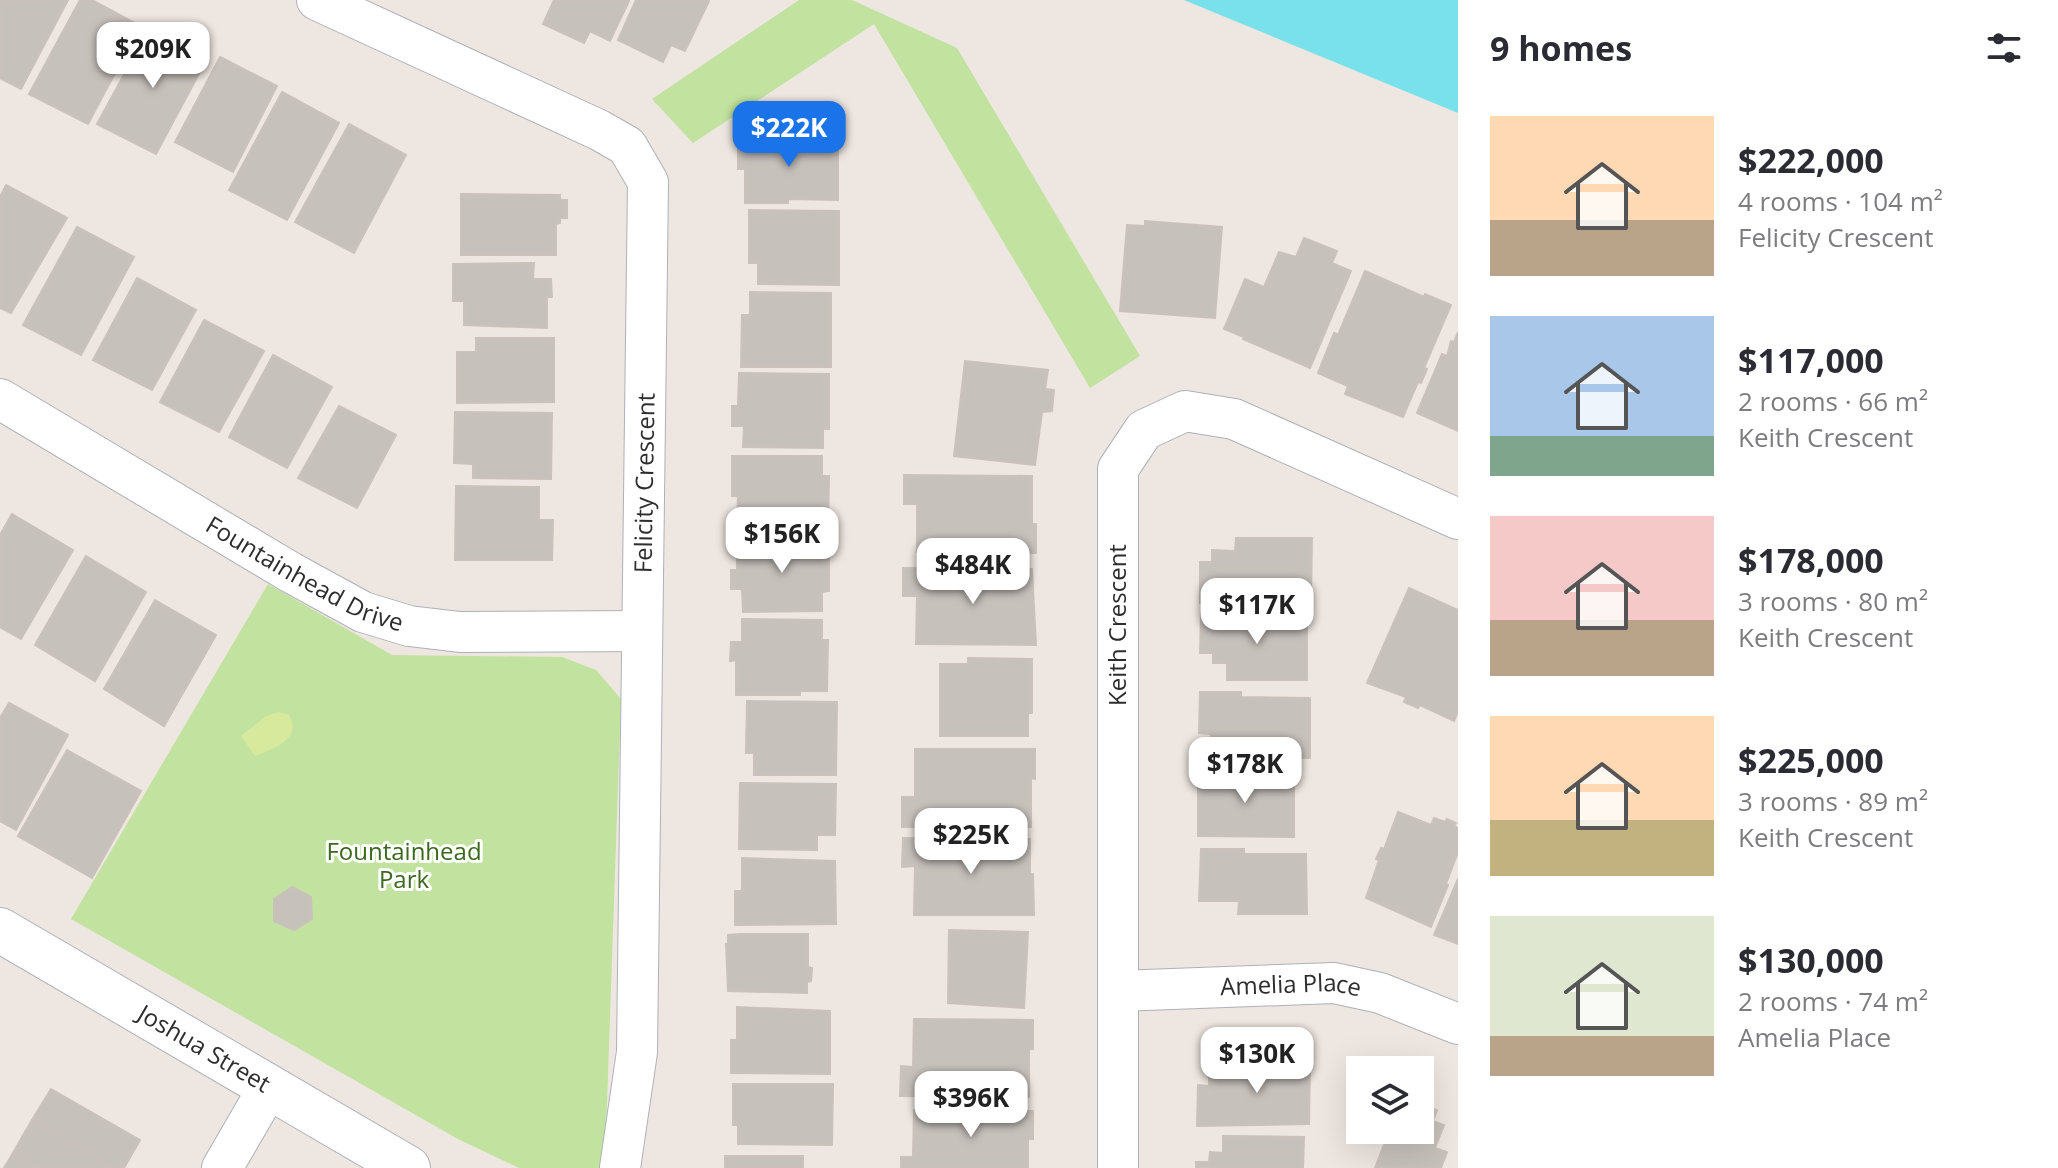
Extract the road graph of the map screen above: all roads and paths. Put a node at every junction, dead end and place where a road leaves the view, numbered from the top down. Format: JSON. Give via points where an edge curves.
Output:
{"nodes":[{"id":1,"x":317,"y":0,"type":"edge"},
{"id":2,"x":0,"y":399,"type":"edge"},
{"id":3,"x":1458,"y":519,"type":"edge"},
{"id":4,"x":642,"y":631,"type":"junction"},
{"id":5,"x":0,"y":930,"type":"edge"},
{"id":6,"x":1119,"y":991,"type":"junction"},
{"id":7,"x":1458,"y":1024,"type":"edge"},
{"id":8,"x":269,"y":1087,"type":"junction"},
{"id":9,"x":222,"y":1168,"type":"edge"},
{"id":10,"x":408,"y":1168,"type":"edge"},
{"id":11,"x":620,"y":1168,"type":"edge"},
{"id":12,"x":1118,"y":1168,"type":"edge"}],
"edges":[{"from":1,"to":4,"type":"street","name":"Felicity Crescent","via":[[599,130],[627,146],[648,182]]},
{"from":2,"to":4,"type":"street","name":"Fountainhead Drive","via":[[363,612],[409,626],[460,632]]},
{"from":3,"to":6,"type":"street","name":"Keith Crescent","via":[[1234,419],[1185,411],[1144,430],[1118,469]]},
{"from":4,"to":11,"type":"street","name":"Felicity Crescent","via":[[637,1052]]},
{"from":5,"to":8,"type":"street","name":"Joshua Street"},
{"from":6,"to":7,"type":"street","name":"Amelia Place","via":[[1334,983],[1380,993]]},
{"from":6,"to":12,"type":"street","name":"Keith Crescent"},
{"from":8,"to":9,"type":"street"},
{"from":8,"to":10,"type":"street","name":"Joshua Street"}]}
